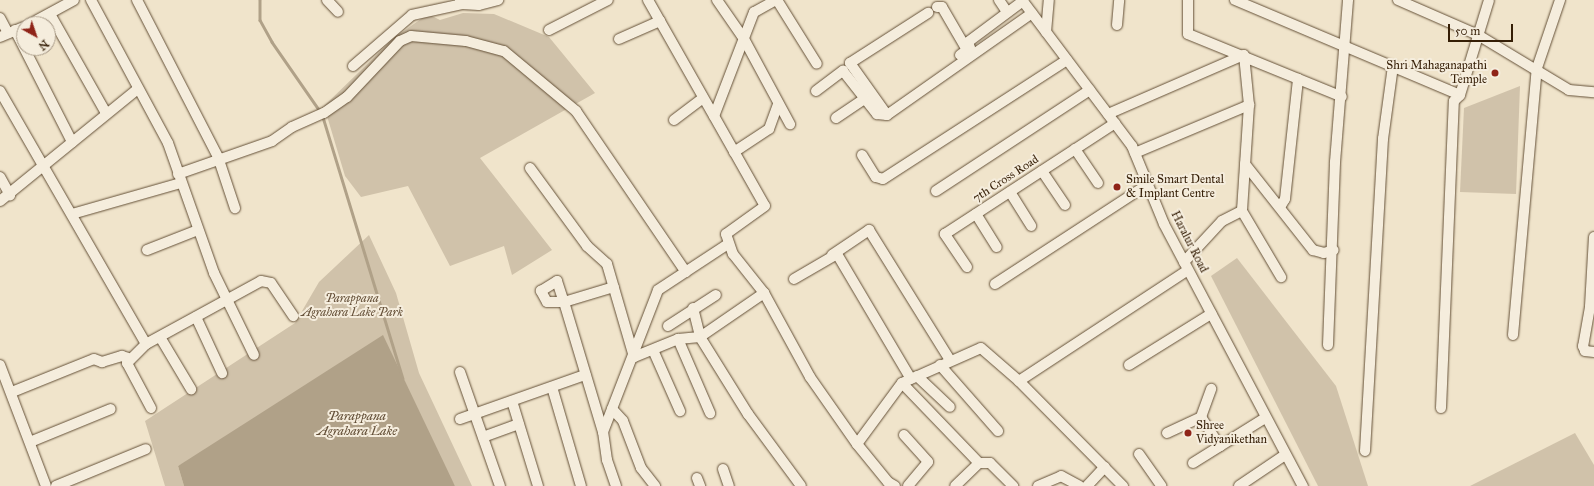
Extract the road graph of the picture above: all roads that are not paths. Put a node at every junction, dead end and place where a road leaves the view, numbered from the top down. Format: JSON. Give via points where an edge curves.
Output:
{"nodes":[{"id":1,"x":74,"y":0,"type":"edge"},
{"id":2,"x":91,"y":0,"type":"edge"},
{"id":3,"x":137,"y":0,"type":"edge"},
{"id":4,"x":328,"y":0,"type":"edge"},
{"id":5,"x":498,"y":0,"type":"edge"},
{"id":6,"x":608,"y":0,"type":"edge"},
{"id":7,"x":648,"y":0,"type":"edge"},
{"id":8,"x":716,"y":0,"type":"edge"},
{"id":9,"x":776,"y":0,"type":"edge"},
{"id":10,"x":999,"y":0,"type":"edge"},
{"id":11,"x":1022,"y":0,"type":"edge"},
{"id":12,"x":1048,"y":0,"type":"edge"},
{"id":13,"x":1119,"y":0,"type":"edge"},
{"id":14,"x":1188,"y":0,"type":"edge"},
{"id":15,"x":1235,"y":0,"type":"edge"},
{"id":16,"x":1348,"y":0,"type":"edge"},
{"id":17,"x":1398,"y":0,"type":"edge"},
{"id":18,"x":1489,"y":0,"type":"edge"},
{"id":19,"x":1560,"y":0,"type":"edge"},
{"id":20,"x":461,"y":2,"type":"edge"},
{"id":21,"x":338,"y":12,"type":"dead end"},
{"id":22,"x":1007,"y":12,"type":"junction"},
{"id":23,"x":1032,"y":13,"type":"junction"},
{"id":24,"x":50,"y":14,"type":"junction"},
{"id":25,"x":46,"y":16,"type":"edge"},
{"id":26,"x":0,"y":18,"type":"edge"},
{"id":27,"x":660,"y":21,"type":"junction"},
{"id":28,"x":1117,"y":25,"type":"dead end"},
{"id":29,"x":549,"y":30,"type":"dead end"},
{"id":30,"x":12,"y":32,"type":"edge"},
{"id":31,"x":1046,"y":32,"type":"junction"},
{"id":32,"x":1478,"y":35,"type":"junction"},
{"id":33,"x":619,"y":39,"type":"dead end"},
{"id":34,"x":744,"y":39,"type":"junction"},
{"id":35,"x":1345,"y":45,"type":"junction"},
{"id":36,"x":967,"y":50,"type":"junction"},
{"id":37,"x":1244,"y":55,"type":"junction"},
{"id":38,"x":1067,"y":60,"type":"junction"},
{"id":39,"x":817,"y":64,"type":"dead end"},
{"id":40,"x":353,"y":66,"type":"dead end"},
{"id":41,"x":1393,"y":66,"type":"junction"},
{"id":42,"x":1537,"y":68,"type":"junction"},
{"id":43,"x":1298,"y":79,"type":"junction"},
{"id":44,"x":138,"y":89,"type":"junction"},
{"id":45,"x":816,"y":90,"type":"dead end"},
{"id":46,"x":1090,"y":90,"type":"junction"},
{"id":47,"x":0,"y":91,"type":"edge"},
{"id":48,"x":1594,"y":92,"type":"edge"},
{"id":49,"x":1460,"y":95,"type":"junction"},
{"id":50,"x":1342,"y":97,"type":"junction"},
{"id":51,"x":703,"y":98,"type":"junction"},
{"id":52,"x":864,"y":99,"type":"junction"},
{"id":53,"x":778,"y":104,"type":"junction"},
{"id":54,"x":1249,"y":105,"type":"junction"},
{"id":55,"x":885,"y":112,"type":"junction"},
{"id":56,"x":106,"y":114,"type":"junction"},
{"id":57,"x":1108,"y":114,"type":"junction"},
{"id":58,"x":714,"y":116,"type":"junction"},
{"id":59,"x":836,"y":118,"type":"dead end"},
{"id":60,"x":674,"y":120,"type":"dead end"},
{"id":61,"x":790,"y":124,"type":"dead end"},
{"id":62,"x":1115,"y":124,"type":"junction"},
{"id":63,"x":72,"y":142,"type":"junction"},
{"id":64,"x":1075,"y":149,"type":"junction"},
{"id":65,"x":734,"y":152,"type":"junction"},
{"id":66,"x":1135,"y":153,"type":"junction"},
{"id":67,"x":862,"y":155,"type":"dead end"},
{"id":68,"x":218,"y":157,"type":"junction"},
{"id":69,"x":1245,"y":164,"type":"junction"},
{"id":70,"x":44,"y":168,"type":"junction"},
{"id":71,"x":530,"y":168,"type":"dead end"},
{"id":72,"x":1042,"y":171,"type":"junction"},
{"id":73,"x":0,"y":177,"type":"edge"},
{"id":74,"x":180,"y":178,"type":"junction"},
{"id":75,"x":1098,"y":183,"type":"dead end"},
{"id":76,"x":1148,"y":185,"type":"junction"},
{"id":77,"x":936,"y":192,"type":"dead end"},
{"id":78,"x":1010,"y":192,"type":"junction"},
{"id":79,"x":10,"y":195,"type":"junction"},
{"id":80,"x":0,"y":201,"type":"edge"},
{"id":81,"x":1065,"y":205,"type":"dead end"},
{"id":82,"x":1280,"y":207,"type":"junction"},
{"id":83,"x":235,"y":208,"type":"dead end"},
{"id":84,"x":1242,"y":211,"type":"junction"},
{"id":85,"x":72,"y":214,"type":"junction"},
{"id":86,"x":976,"y":214,"type":"junction"},
{"id":87,"x":1031,"y":226,"type":"dead end"},
{"id":88,"x":198,"y":230,"type":"junction"},
{"id":89,"x":1594,"y":237,"type":"edge"},
{"id":90,"x":728,"y":244,"type":"junction"},
{"id":91,"x":1594,"y":245,"type":"edge"},
{"id":92,"x":997,"y":246,"type":"dead end"},
{"id":93,"x":147,"y":250,"type":"dead end"},
{"id":94,"x":1334,"y":250,"type":"junction"},
{"id":95,"x":832,"y":255,"type":"junction"},
{"id":96,"x":1186,"y":266,"type":"junction"},
{"id":97,"x":967,"y":267,"type":"dead end"},
{"id":98,"x":686,"y":272,"type":"junction"},
{"id":99,"x":1281,"y":277,"type":"dead end"},
{"id":100,"x":794,"y":279,"type":"dead end"},
{"id":101,"x":995,"y":284,"type":"dead end"},
{"id":102,"x":614,"y":287,"type":"junction"},
{"id":103,"x":764,"y":293,"type":"junction"},
{"id":104,"x":716,"y":295,"type":"dead end"},
{"id":105,"x":227,"y":299,"type":"junction"},
{"id":106,"x":1592,"y":306,"type":"edge"},
{"id":107,"x":693,"y":308,"type":"junction"},
{"id":108,"x":1211,"y":314,"type":"junction"},
{"id":109,"x":293,"y":316,"type":"dead end"},
{"id":110,"x":196,"y":317,"type":"junction"},
{"id":111,"x":668,"y":326,"type":"dead end"},
{"id":112,"x":1513,"y":336,"type":"dead end"},
{"id":113,"x":160,"y":337,"type":"junction"},
{"id":114,"x":700,"y":337,"type":"junction"},
{"id":115,"x":678,"y":338,"type":"junction"},
{"id":116,"x":146,"y":344,"type":"junction"},
{"id":117,"x":1328,"y":345,"type":"dead end"},
{"id":118,"x":653,"y":350,"type":"junction"},
{"id":119,"x":1594,"y":352,"type":"edge"},
{"id":120,"x":254,"y":355,"type":"dead end"},
{"id":121,"x":634,"y":357,"type":"junction"},
{"id":122,"x":128,"y":358,"type":"junction"},
{"id":123,"x":950,"y":360,"type":"junction"},
{"id":124,"x":0,"y":365,"type":"edge"},
{"id":125,"x":940,"y":365,"type":"junction"},
{"id":126,"x":1129,"y":366,"type":"dead end"},
{"id":127,"x":460,"y":372,"type":"dead end"},
{"id":128,"x":222,"y":373,"type":"dead end"},
{"id":129,"x":585,"y":375,"type":"junction"},
{"id":130,"x":914,"y":378,"type":"junction"},
{"id":131,"x":1019,"y":381,"type":"junction"},
{"id":132,"x":902,"y":383,"type":"junction"},
{"id":133,"x":552,"y":387,"type":"junction"},
{"id":134,"x":191,"y":389,"type":"dead end"},
{"id":135,"x":1211,"y":389,"type":"dead end"},
{"id":136,"x":12,"y":392,"type":"junction"},
{"id":137,"x":512,"y":401,"type":"junction"},
{"id":138,"x":950,"y":407,"type":"dead end"},
{"id":139,"x":151,"y":408,"type":"dead end"},
{"id":140,"x":1441,"y":408,"type":"dead end"},
{"id":141,"x":111,"y":409,"type":"dead end"},
{"id":142,"x":612,"y":409,"type":"junction"},
{"id":143,"x":680,"y":411,"type":"dead end"},
{"id":144,"x":475,"y":413,"type":"junction"},
{"id":145,"x":710,"y":413,"type":"dead end"},
{"id":146,"x":1201,"y":417,"type":"junction"},
{"id":147,"x":1265,"y":418,"type":"junction"},
{"id":148,"x":460,"y":419,"type":"dead end"},
{"id":149,"x":519,"y":424,"type":"junction"},
{"id":150,"x":998,"y":430,"type":"dead end"},
{"id":151,"x":603,"y":432,"type":"junction"},
{"id":152,"x":1167,"y":433,"type":"dead end"},
{"id":153,"x":904,"y":435,"type":"dead end"},
{"id":154,"x":483,"y":437,"type":"junction"},
{"id":155,"x":30,"y":442,"type":"junction"},
{"id":156,"x":857,"y":444,"type":"junction"},
{"id":157,"x":1220,"y":446,"type":"junction"},
{"id":158,"x":146,"y":449,"type":"dead end"},
{"id":159,"x":1365,"y":451,"type":"dead end"},
{"id":160,"x":1139,"y":454,"type":"dead end"},
{"id":161,"x":1286,"y":455,"type":"junction"},
{"id":162,"x":979,"y":463,"type":"junction"},
{"id":163,"x":1193,"y":463,"type":"dead end"},
{"id":164,"x":1105,"y":467,"type":"junction"},
{"id":165,"x":723,"y":469,"type":"dead end"},
{"id":166,"x":888,"y":485,"type":"edge"},
{"id":167,"x":46,"y":486,"type":"edge"},
{"id":168,"x":56,"y":486,"type":"edge"},
{"id":169,"x":500,"y":486,"type":"edge"},
{"id":170,"x":538,"y":486,"type":"edge"},
{"id":171,"x":581,"y":486,"type":"edge"},
{"id":172,"x":616,"y":486,"type":"edge"},
{"id":173,"x":655,"y":486,"type":"edge"},
{"id":174,"x":729,"y":486,"type":"edge"},
{"id":175,"x":801,"y":486,"type":"edge"},
{"id":176,"x":908,"y":486,"type":"edge"},
{"id":177,"x":955,"y":486,"type":"edge"},
{"id":178,"x":1013,"y":486,"type":"edge"},
{"id":179,"x":1038,"y":486,"type":"edge"},
{"id":180,"x":1080,"y":486,"type":"edge"},
{"id":181,"x":1087,"y":486,"type":"edge"},
{"id":182,"x":1123,"y":486,"type":"edge"},
{"id":183,"x":1161,"y":486,"type":"edge"},
{"id":184,"x":1239,"y":486,"type":"edge"},
{"id":185,"x":1303,"y":486,"type":"edge"}],
"edges":[{"from":1,"to":24,"type":"street"},
{"from":2,"to":44,"type":"street"},
{"from":3,"to":68,"type":"street"},
{"from":4,"to":21,"type":"street"},
{"from":5,"to":20,"type":"street"},
{"from":6,"to":29,"type":"street"},
{"from":7,"to":27,"type":"street"},
{"from":8,"to":34,"type":"street"},
{"from":9,"to":34,"type":"street","via":[[754,12]]},
{"from":9,"to":39,"type":"street"},
{"from":10,"to":22,"type":"street"},
{"from":11,"to":22,"type":"street"},
{"from":11,"to":23,"type":"street","name":"Haralur Road"},
{"from":12,"to":31,"type":"street"},
{"from":13,"to":28,"type":"street"},
{"from":14,"to":37,"type":"street","via":[[1188,34]]},
{"from":15,"to":35,"type":"street"},
{"from":16,"to":35,"type":"street"},
{"from":17,"to":32,"type":"street"},
{"from":18,"to":32,"type":"street"},
{"from":19,"to":42,"type":"street"},
{"from":20,"to":40,"type":"street","via":[[412,16]]},
{"from":22,"to":36,"type":"street","via":[[968,42]]},
{"from":23,"to":31,"type":"street","name":"Haralur Road"},
{"from":23,"to":55,"type":"street"},
{"from":24,"to":25,"type":"street"},
{"from":24,"to":56,"type":"street"},
{"from":26,"to":30,"type":"street"},
{"from":27,"to":33,"type":"street"},
{"from":27,"to":51,"type":"street"},
{"from":30,"to":63,"type":"street"},
{"from":31,"to":38,"type":"street","name":"Haralur Road"},
{"from":32,"to":42,"type":"street"},
{"from":32,"to":49,"type":"street"},
{"from":34,"to":53,"type":"street"},
{"from":34,"to":58,"type":"street"},
{"from":35,"to":41,"type":"street"},
{"from":35,"to":50,"type":"street"},
{"from":36,"to":55,"type":"street"},
{"from":36,"to":55,"type":"street","via":[[942,7],[933,10],[850,63]]},
{"from":37,"to":43,"type":"street"},
{"from":37,"to":54,"type":"street"},
{"from":37,"to":57,"type":"street"},
{"from":38,"to":46,"type":"street","name":"Haralur Road"},
{"from":38,"to":67,"type":"street","via":[[883,179],[876,176]]},
{"from":41,"to":49,"type":"street"},
{"from":41,"to":159,"type":"street","via":[[1383,139]]},
{"from":42,"to":48,"type":"street","via":[[1569,90]]},
{"from":42,"to":112,"type":"street"},
{"from":43,"to":50,"type":"street"},
{"from":43,"to":82,"type":"street","via":[[1285,199]]},
{"from":44,"to":56,"type":"street"},
{"from":44,"to":74,"type":"street","via":[[168,144]]},
{"from":45,"to":52,"type":"street","via":[[843,71]]},
{"from":46,"to":57,"type":"street","name":"Haralur Road"},
{"from":46,"to":77,"type":"street"},
{"from":47,"to":70,"type":"street"},
{"from":49,"to":140,"type":"street","via":[[1454,101]]},
{"from":50,"to":94,"type":"street","via":[[1335,162]]},
{"from":51,"to":58,"type":"street"},
{"from":51,"to":60,"type":"street"},
{"from":52,"to":55,"type":"street","via":[[877,114]]},
{"from":52,"to":59,"type":"street"},
{"from":53,"to":61,"type":"street"},
{"from":53,"to":65,"type":"street","via":[[769,129]]},
{"from":54,"to":66,"type":"street"},
{"from":54,"to":69,"type":"street"},
{"from":56,"to":63,"type":"street"},
{"from":57,"to":62,"type":"street","name":"Haralur Road"},
{"from":58,"to":65,"type":"street"},
{"from":62,"to":64,"type":"street","name":"7th Cross Road"},
{"from":62,"to":66,"type":"street","name":"Haralur Road"},
{"from":63,"to":70,"type":"street"},
{"from":64,"to":72,"type":"street","name":"7th Cross Road"},
{"from":64,"to":75,"type":"street"},
{"from":65,"to":90,"type":"street","via":[[766,206],[726,234]]},
{"from":66,"to":76,"type":"street","name":"Haralur Road"},
{"from":68,"to":74,"type":"street"},
{"from":68,"to":83,"type":"street"},
{"from":68,"to":98,"type":"street","via":[[272,141],[321,114],[347,96],[400,41],[411,36],[466,41],[504,51],[576,111]]},
{"from":69,"to":82,"type":"street"},
{"from":69,"to":84,"type":"street"},
{"from":70,"to":79,"type":"street"},
{"from":70,"to":85,"type":"street"},
{"from":71,"to":102,"type":"street","via":[[587,246],[604,259]]},
{"from":72,"to":78,"type":"street","name":"7th Cross Road"},
{"from":72,"to":81,"type":"street"},
{"from":73,"to":79,"type":"street"},
{"from":74,"to":85,"type":"street"},
{"from":74,"to":88,"type":"street"},
{"from":76,"to":96,"type":"street","name":"Haralur Road"},
{"from":76,"to":101,"type":"street"},
{"from":78,"to":86,"type":"street","name":"7th Cross Road"},
{"from":78,"to":87,"type":"street"},
{"from":79,"to":80,"type":"street"},
{"from":82,"to":94,"type":"street","via":[[1313,250],[1324,253]]},
{"from":84,"to":96,"type":"street","via":[[1222,221]]},
{"from":84,"to":99,"type":"street"},
{"from":85,"to":116,"type":"street","via":[[118,302]]},
{"from":86,"to":92,"type":"street"},
{"from":86,"to":97,"type":"street","name":"7th Cross Road","via":[[945,234]]},
{"from":88,"to":93,"type":"street"},
{"from":88,"to":105,"type":"street"},
{"from":89,"to":91,"type":"street"},
{"from":90,"to":98,"type":"street"},
{"from":90,"to":103,"type":"street"},
{"from":91,"to":106,"type":"street"},
{"from":94,"to":117,"type":"street"},
{"from":95,"to":100,"type":"street"},
{"from":95,"to":123,"type":"street","via":[[870,230]]},
{"from":95,"to":130,"type":"street","via":[[838,254],[842,258]]},
{"from":96,"to":108,"type":"street","name":"Haralur Road"},
{"from":96,"to":131,"type":"street"},
{"from":98,"to":121,"type":"street","via":[[658,290]]},
{"from":102,"to":121,"type":"street"},
{"from":102,"to":129,"type":"street","via":[[564,302]]},
{"from":103,"to":114,"type":"street"},
{"from":103,"to":156,"type":"street","via":[[810,377]]},
{"from":104,"to":107,"type":"street"},
{"from":105,"to":109,"type":"street","via":[[266,281]]},
{"from":105,"to":110,"type":"street"},
{"from":105,"to":120,"type":"street"},
{"from":106,"to":119,"type":"street","via":[[1583,346],[1585,351]]},
{"from":107,"to":111,"type":"street"},
{"from":107,"to":114,"type":"street"},
{"from":108,"to":126,"type":"street"},
{"from":108,"to":147,"type":"street","name":"Haralur Road"},
{"from":110,"to":113,"type":"street"},
{"from":110,"to":128,"type":"street"},
{"from":113,"to":116,"type":"street"},
{"from":113,"to":134,"type":"street"},
{"from":114,"to":115,"type":"street"},
{"from":114,"to":175,"type":"street","via":[[748,414]]},
{"from":115,"to":118,"type":"street"},
{"from":115,"to":145,"type":"street"},
{"from":116,"to":122,"type":"street"},
{"from":118,"to":121,"type":"street"},
{"from":118,"to":143,"type":"street"},
{"from":121,"to":142,"type":"street"},
{"from":122,"to":136,"type":"street","via":[[122,356],[102,362],[94,359]]},
{"from":122,"to":139,"type":"street","via":[[127,363]]},
{"from":123,"to":125,"type":"street"},
{"from":123,"to":131,"type":"street","via":[[981,348]]},
{"from":124,"to":136,"type":"street"},
{"from":125,"to":130,"type":"street"},
{"from":125,"to":150,"type":"street"},
{"from":127,"to":144,"type":"street"},
{"from":129,"to":133,"type":"street"},
{"from":129,"to":151,"type":"street"},
{"from":130,"to":132,"type":"street"},
{"from":130,"to":138,"type":"street"},
{"from":131,"to":164,"type":"street"},
{"from":132,"to":156,"type":"street"},
{"from":132,"to":162,"type":"street"},
{"from":133,"to":137,"type":"street"},
{"from":133,"to":171,"type":"street"},
{"from":135,"to":146,"type":"street"},
{"from":136,"to":155,"type":"street"},
{"from":137,"to":144,"type":"street"},
{"from":137,"to":149,"type":"street"},
{"from":141,"to":155,"type":"street"},
{"from":142,"to":151,"type":"street"},
{"from":142,"to":173,"type":"street","via":[[623,421],[641,468]]},
{"from":144,"to":148,"type":"street"},
{"from":144,"to":154,"type":"street"},
{"from":146,"to":152,"type":"street"},
{"from":146,"to":157,"type":"street"},
{"from":147,"to":157,"type":"street"},
{"from":147,"to":161,"type":"street","name":"Haralur Road"},
{"from":149,"to":154,"type":"street"},
{"from":149,"to":170,"type":"street"},
{"from":151,"to":172,"type":"street","via":[[607,460]]},
{"from":153,"to":176,"type":"street","via":[[928,462]]},
{"from":154,"to":169,"type":"street"},
{"from":155,"to":167,"type":"street"},
{"from":156,"to":166,"type":"street"},
{"from":157,"to":163,"type":"street"},
{"from":158,"to":168,"type":"street"},
{"from":160,"to":183,"type":"street"},
{"from":161,"to":184,"type":"street"},
{"from":161,"to":185,"type":"street","name":"Haralur Road"},
{"from":162,"to":177,"type":"street"},
{"from":162,"to":178,"type":"street","via":[[990,463]]},
{"from":164,"to":181,"type":"street"},
{"from":164,"to":182,"type":"street"},
{"from":165,"to":174,"type":"street"},
{"from":179,"to":180,"type":"street","via":[[1061,476]]}]}
